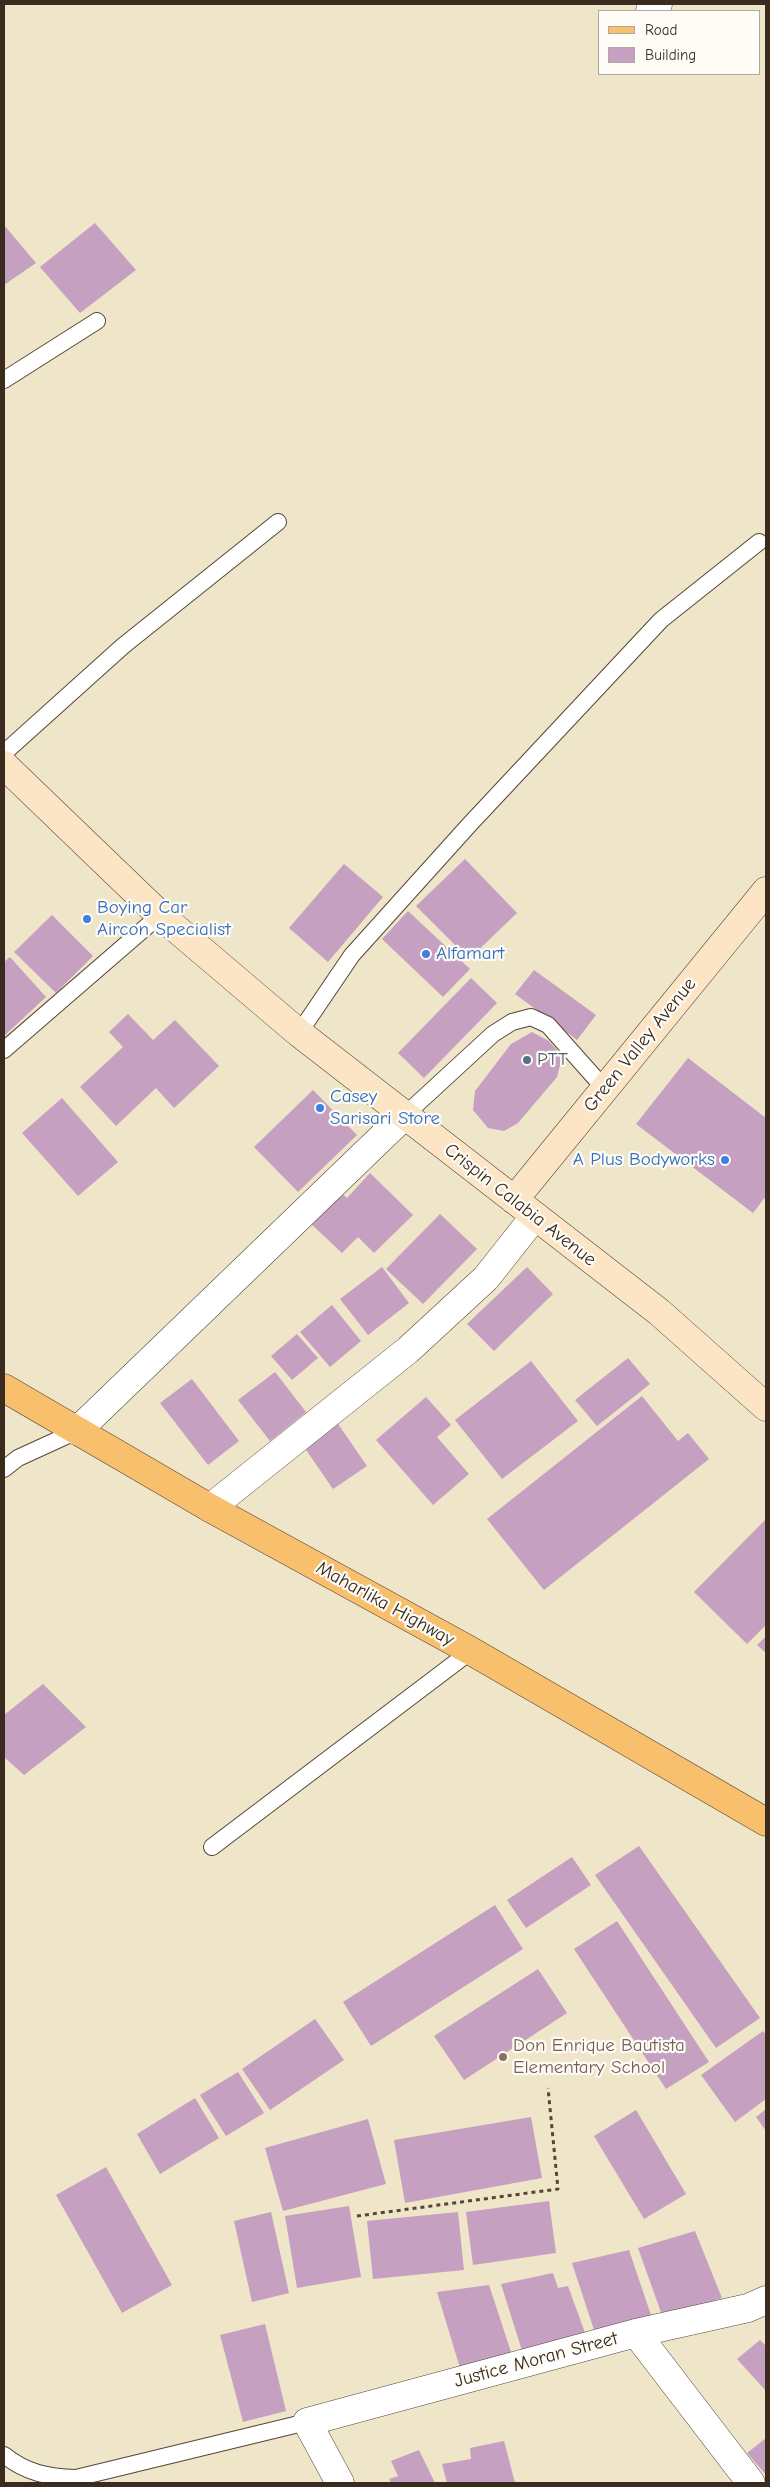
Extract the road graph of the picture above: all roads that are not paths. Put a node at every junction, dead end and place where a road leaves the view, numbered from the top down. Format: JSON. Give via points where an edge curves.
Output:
{"nodes":[{"id":1,"x":97,"y":321,"type":"dead end"},
{"id":2,"x":4,"y":380,"type":"edge"},
{"id":3,"x":278,"y":522,"type":"dead end"},
{"id":4,"x":759,"y":542,"type":"dead end"},
{"id":5,"x":4,"y":753,"type":"edge"},
{"id":6,"x":4,"y":765,"type":"edge"},
{"id":7,"x":766,"y":891,"type":"edge"},
{"id":8,"x":160,"y":915,"type":"junction"},
{"id":9,"x":299,"y":1033,"type":"junction"},
{"id":10,"x":4,"y":1050,"type":"edge"},
{"id":11,"x":604,"y":1088,"type":"junction"},
{"id":12,"x":405,"y":1115,"type":"junction"},
{"id":13,"x":525,"y":1208,"type":"junction"},
{"id":14,"x":4,"y":1388,"type":"edge"},
{"id":15,"x":766,"y":1407,"type":"edge"},
{"id":16,"x":77,"y":1431,"type":"junction"},
{"id":17,"x":4,"y":1469,"type":"edge"},
{"id":18,"x":210,"y":1508,"type":"junction"},
{"id":19,"x":471,"y":1651,"type":"junction"},
{"id":20,"x":766,"y":1822,"type":"edge"},
{"id":21,"x":212,"y":1847,"type":"dead end"},
{"id":22,"x":766,"y":2300,"type":"edge"},
{"id":23,"x":636,"y":2333,"type":"junction"},
{"id":24,"x":307,"y":2422,"type":"junction"},
{"id":25,"x":4,"y":2455,"type":"edge"},
{"id":26,"x":340,"y":2483,"type":"edge"},
{"id":27,"x":751,"y":2483,"type":"edge"}],
"edges":[{"from":1,"to":2,"type":"lane"},
{"from":3,"to":5,"type":"lane","via":[[123,646]]},
{"from":4,"to":9,"type":"lane","via":[[661,620],[352,955]]},
{"from":6,"to":8,"type":"main road","name":"Crispin Calabia Avenue"},
{"from":7,"to":11,"type":"main road","name":"Green Valley Avenue"},
{"from":8,"to":9,"type":"main road","name":"Crispin Calabia Avenue"},
{"from":8,"to":10,"type":"lane"},
{"from":9,"to":12,"type":"main road","name":"Crispin Calabia Avenue"},
{"from":11,"to":12,"type":"lane","via":[[548,1025],[530,1017],[512,1022],[493,1034]]},
{"from":11,"to":13,"type":"main road","name":"Green Valley Avenue"},
{"from":12,"to":13,"type":"main road","name":"Crispin Calabia Avenue"},
{"from":12,"to":16,"type":"street"},
{"from":13,"to":15,"type":"main road","name":"Crispin Calabia Avenue","via":[[659,1312]]},
{"from":13,"to":18,"type":"street","via":[[486,1278],[408,1350]]},
{"from":14,"to":16,"type":"main road","name":"Maharlika Highway"},
{"from":16,"to":17,"type":"lane","via":[[18,1458]]},
{"from":16,"to":18,"type":"main road","name":"Maharlika Highway"},
{"from":18,"to":19,"type":"main road","name":"Maharlika Highway"},
{"from":19,"to":20,"type":"main road","name":"Maharlika Highway"},
{"from":19,"to":21,"type":"lane"},
{"from":22,"to":23,"type":"street","name":"Justice Moran Street","via":[[748,2308]]},
{"from":23,"to":24,"type":"street","name":"Justice Moran Street"},
{"from":23,"to":27,"type":"street"},
{"from":24,"to":25,"type":"lane","via":[[76,2478],[48,2477],[26,2469]]},
{"from":24,"to":26,"type":"street"}]}
